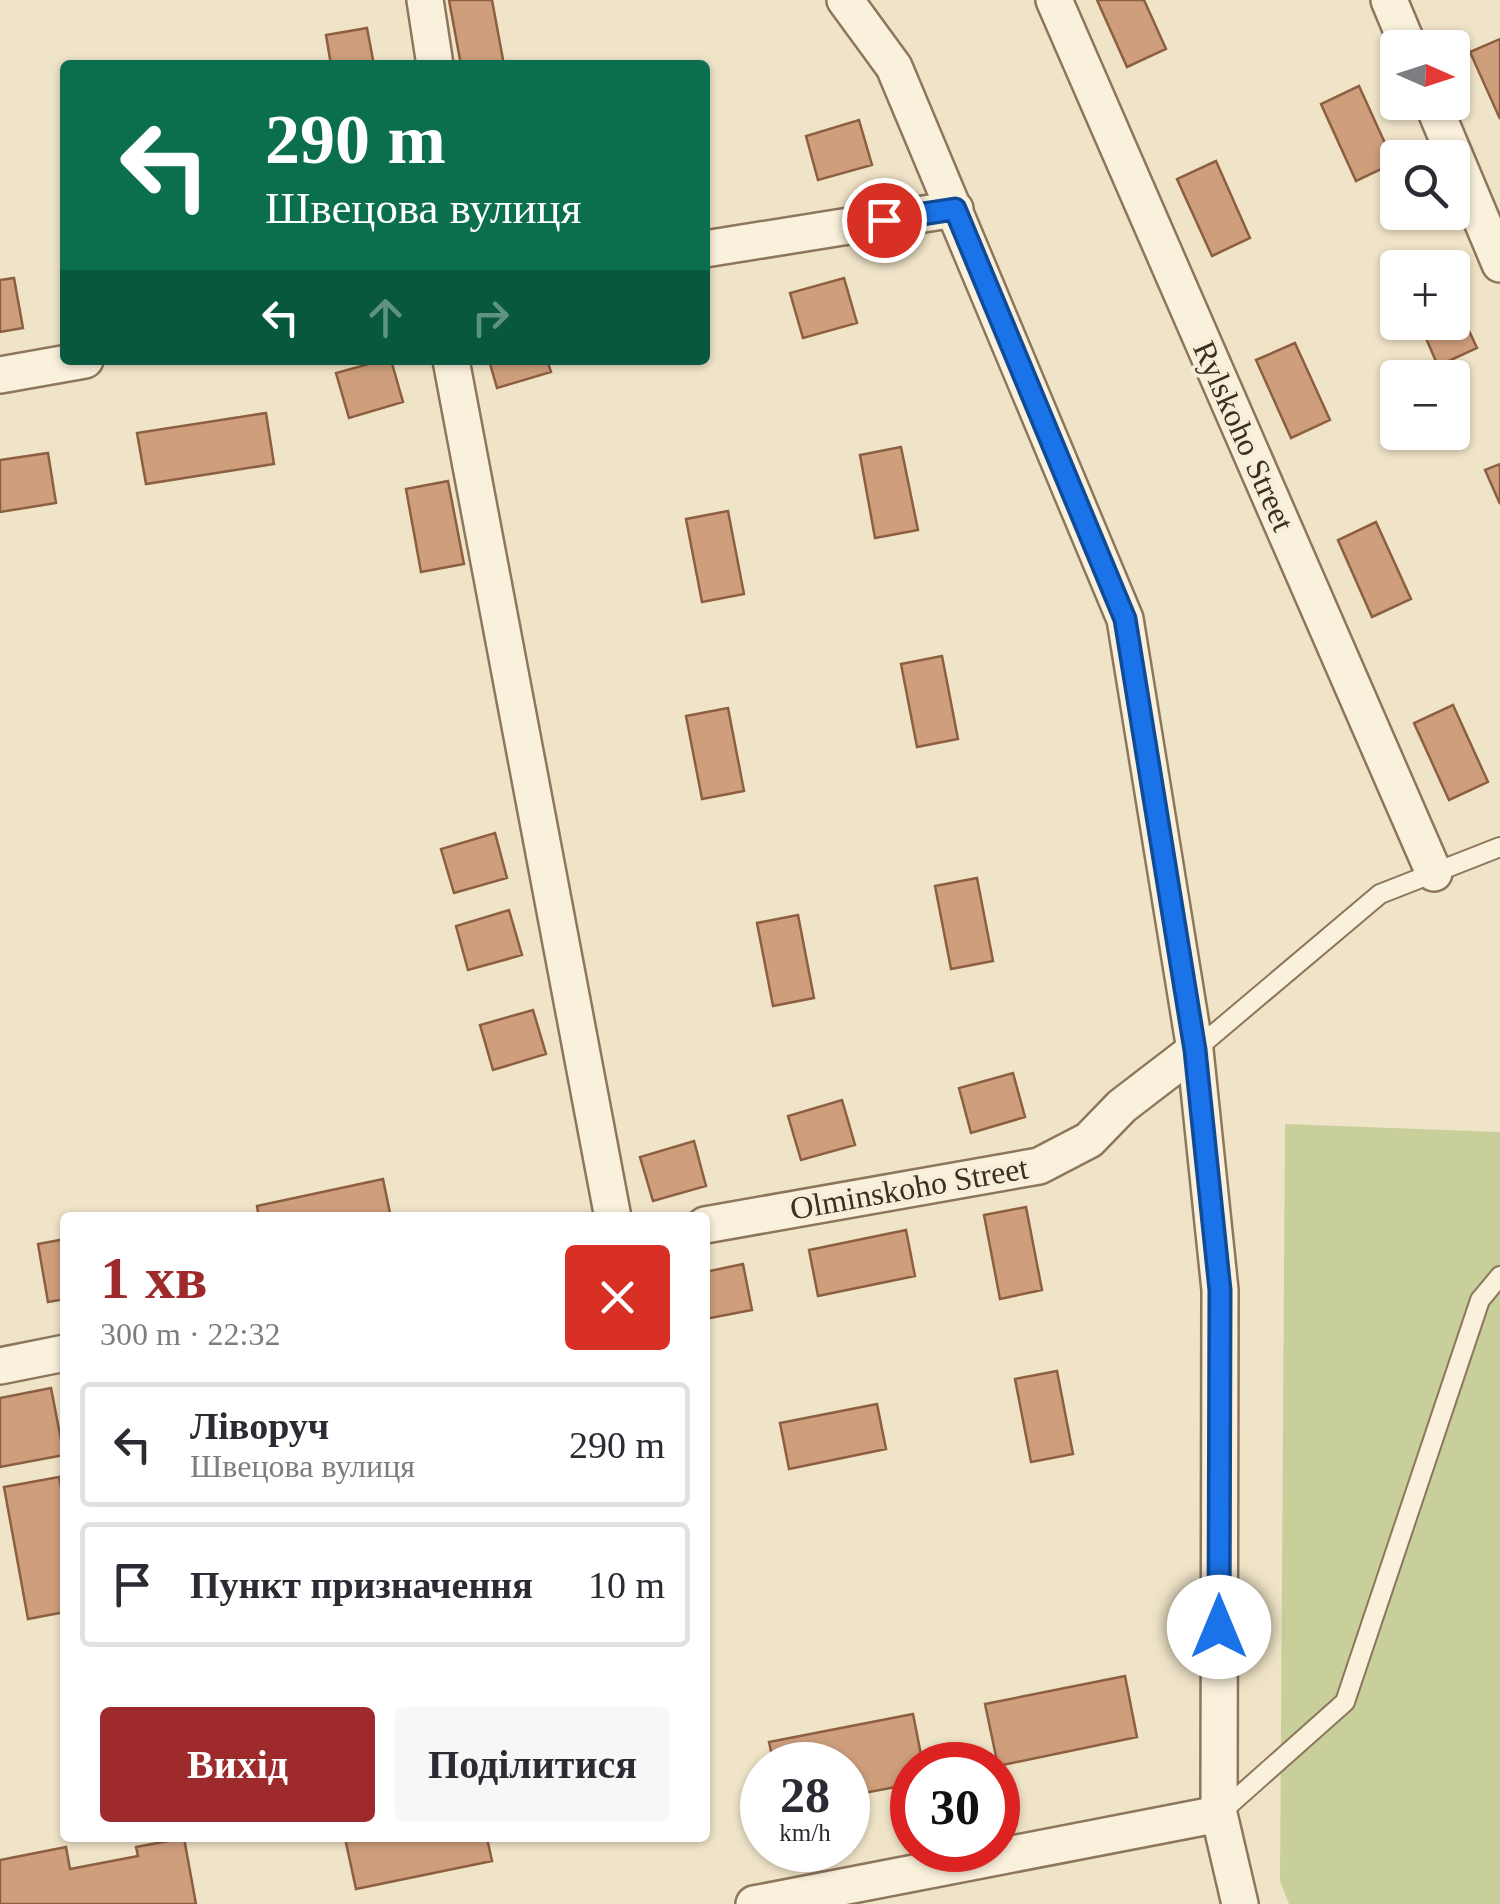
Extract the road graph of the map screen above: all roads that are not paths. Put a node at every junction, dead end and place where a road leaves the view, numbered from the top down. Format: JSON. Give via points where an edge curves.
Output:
{"nodes":[{"id":1,"x":425,"y":0,"type":"edge"},
{"id":2,"x":846,"y":0,"type":"edge"},
{"id":3,"x":1054,"y":0,"type":"edge"},
{"id":4,"x":1389,"y":0,"type":"edge"},
{"id":5,"x":1402,"y":30,"type":"edge"},
{"id":6,"x":434,"y":60,"type":"edge"},
{"id":7,"x":1440,"y":120,"type":"edge"},
{"id":8,"x":955,"y":209,"type":"junction"},
{"id":9,"x":710,"y":248,"type":"edge"},
{"id":10,"x":1500,"y":264,"type":"edge"},
{"id":11,"x":60,"y":365,"type":"edge"},
{"id":12,"x":452,"y":365,"type":"edge"},
{"id":13,"x":0,"y":376,"type":"edge"},
{"id":14,"x":1500,"y":847,"type":"edge"},
{"id":15,"x":1434,"y":873,"type":"junction"},
{"id":16,"x":1195,"y":1050,"type":"junction"},
{"id":17,"x":612,"y":1212,"type":"edge"},
{"id":18,"x":710,"y":1224,"type":"edge"},
{"id":19,"x":1500,"y":1276,"type":"edge"},
{"id":20,"x":60,"y":1354,"type":"edge"},
{"id":21,"x":0,"y":1366,"type":"edge"},
{"id":22,"x":1219,"y":1814,"type":"junction"},
{"id":23,"x":754,"y":1904,"type":"edge"},
{"id":24,"x":1240,"y":1904,"type":"edge"}],
"edges":[{"from":1,"to":6,"type":"street"},
{"from":2,"to":8,"type":"street","via":[[894,67]]},
{"from":3,"to":15,"type":"street","name":"Rylskoho Street"},
{"from":4,"to":5,"type":"street"},
{"from":7,"to":10,"type":"street"},
{"from":8,"to":9,"type":"street"},
{"from":8,"to":16,"type":"street","via":[[1125,619]]},
{"from":11,"to":13,"type":"street"},
{"from":12,"to":17,"type":"street"},
{"from":14,"to":15,"type":"lane"},
{"from":15,"to":16,"type":"lane","via":[[1380,894]]},
{"from":16,"to":18,"type":"street","name":"Olminskoho Street","via":[[1089,1140],[1039,1166]]},
{"from":16,"to":22,"type":"street","via":[[1220,1290]]},
{"from":19,"to":22,"type":"lane","via":[[1480,1300],[1345,1702]]},
{"from":20,"to":21,"type":"street"},
{"from":22,"to":23,"type":"street"},
{"from":22,"to":24,"type":"street"}]}
